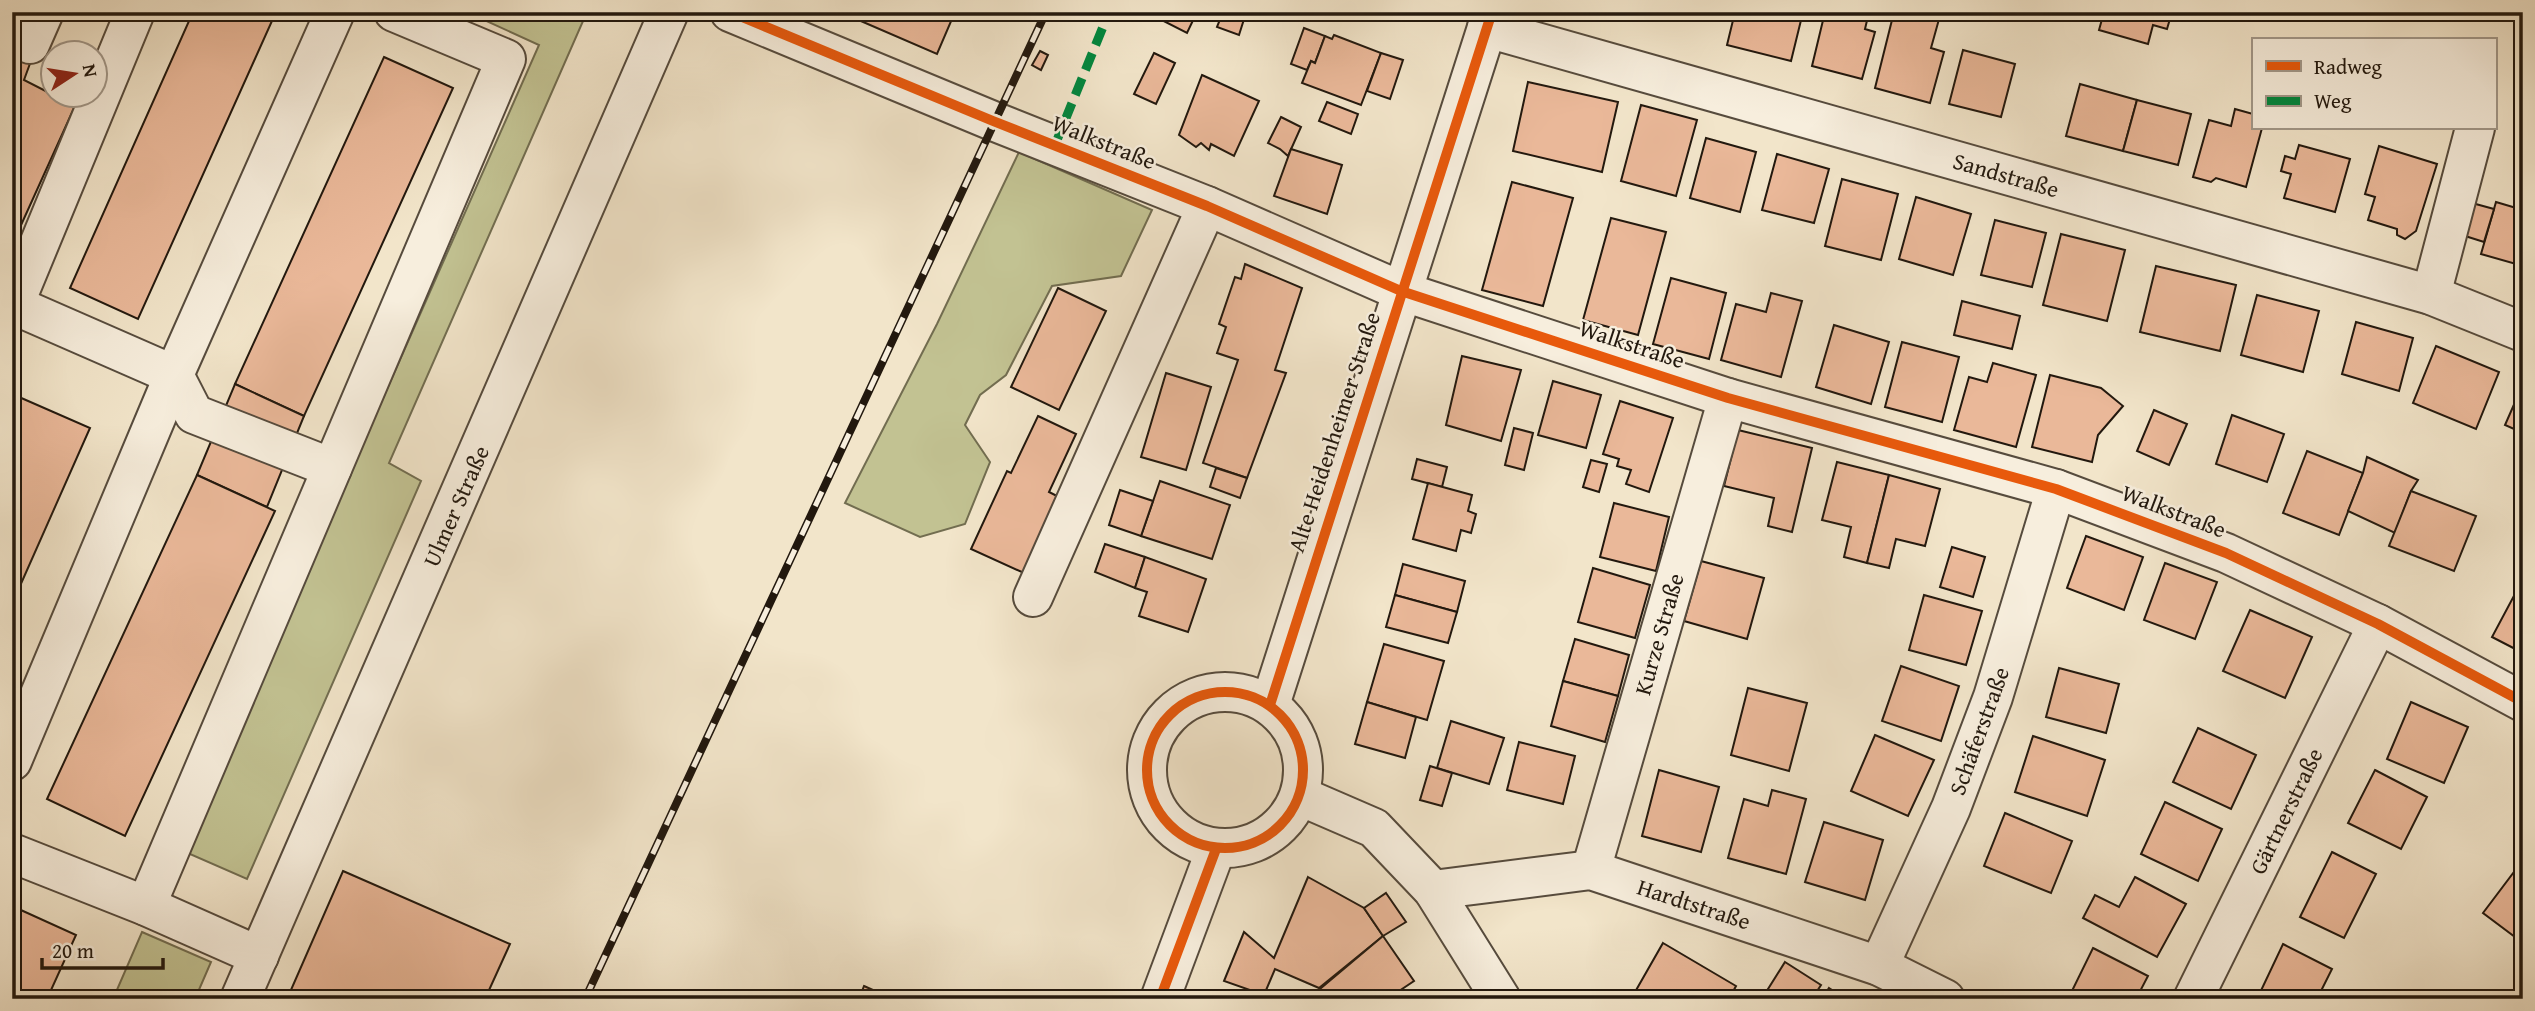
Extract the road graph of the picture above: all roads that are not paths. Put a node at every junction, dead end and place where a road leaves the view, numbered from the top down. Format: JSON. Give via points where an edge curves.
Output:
{"nodes":[{"id":1,"x":135,"y":12,"type":"edge"},
{"id":2,"x":335,"y":12,"type":"edge"},
{"id":3,"x":394,"y":12,"type":"edge"},
{"id":4,"x":669,"y":12,"type":"edge"},
{"id":5,"x":730,"y":12,"type":"edge"},
{"id":6,"x":1489,"y":20,"type":"edge"},
{"id":7,"x":2474,"y":130,"type":"edge"},
{"id":8,"x":1208,"y":206,"type":"junction"},
{"id":9,"x":1401,"y":291,"type":"junction"},
{"id":10,"x":2431,"y":295,"type":"junction"},
{"id":11,"x":2523,"y":332,"type":"edge"},
{"id":12,"x":174,"y":375,"type":"junction"},
{"id":13,"x":1728,"y":398,"type":"junction"},
{"id":14,"x":332,"y":468,"type":"junction"},
{"id":15,"x":2056,"y":489,"type":"junction"},
{"id":16,"x":1033,"y":597,"type":"dead end"},
{"id":17,"x":2378,"y":624,"type":"junction"},
{"id":18,"x":2523,"y":702,"type":"edge"},
{"id":19,"x":1269,"y":705,"type":"junction"},
{"id":20,"x":12,"y":761,"type":"edge"},
{"id":21,"x":1300,"y":796,"type":"junction"},
{"id":22,"x":1216,"y":849,"type":"junction"},
{"id":23,"x":12,"y":853,"type":"edge"},
{"id":24,"x":1591,"y":870,"type":"junction"},
{"id":25,"x":1433,"y":890,"type":"junction"},
{"id":26,"x":146,"y":906,"type":"junction"},
{"id":27,"x":259,"y":956,"type":"junction"},
{"id":28,"x":1879,"y":966,"type":"junction"},
{"id":29,"x":240,"y":999,"type":"edge"},
{"id":30,"x":1160,"y":999,"type":"edge"},
{"id":31,"x":1501,"y":999,"type":"edge"},
{"id":32,"x":1945,"y":999,"type":"edge"},
{"id":33,"x":2193,"y":999,"type":"edge"}],
"edges":[{"from":1,"to":12,"type":"street","via":[[14,305]]},
{"from":2,"to":12,"type":"street"},
{"from":3,"to":14,"type":"street","via":[[506,59]]},
{"from":4,"to":27,"type":"street","name":"Ulmer Straße"},
{"from":5,"to":8,"type":"street","name":"Walkstraße"},
{"from":6,"to":9,"type":"street","name":"Alte Heidenheimer Straße"},
{"from":6,"to":10,"type":"street","name":"Sandstraße"},
{"from":7,"to":10,"type":"street"},
{"from":8,"to":9,"type":"street","name":"Walkstraße"},
{"from":8,"to":16,"type":"street"},
{"from":9,"to":13,"type":"street","name":"Walkstraße"},
{"from":9,"to":19,"type":"street","name":"Alte Heidenheimer Straße"},
{"from":10,"to":11,"type":"street","name":"Sandstraße"},
{"from":12,"to":14,"type":"street","via":[[194,414]]},
{"from":12,"to":20,"type":"street"},
{"from":13,"to":15,"type":"street","name":"Walkstraße"},
{"from":13,"to":24,"type":"street","name":"Kurze Straße"},
{"from":14,"to":26,"type":"street"},
{"from":15,"to":17,"type":"street","name":"Walkstraße","via":[[2226,553]]},
{"from":15,"to":28,"type":"street","name":"Schäferstraße","via":[[1993,697],[1951,808]]},
{"from":17,"to":18,"type":"street","name":"Walkstraße"},
{"from":17,"to":33,"type":"street","name":"Gärtnerstraße"},
{"from":19,"to":21,"type":"street","via":[[1288,722],[1300,745],[1304,770]]},
{"from":19,"to":22,"type":"street","via":[[1247,694],[1200,696],[1163,722],[1152,743],[1147,766],[1149,790],[1158,811],[1174,829]]},
{"from":21,"to":22,"type":"street","via":[[1287,819],[1267,837],[1243,847]]},
{"from":21,"to":25,"type":"street","via":[[1374,828]]},
{"from":22,"to":30,"type":"street"},
{"from":23,"to":26,"type":"street"},
{"from":24,"to":25,"type":"street","name":"Hardtstraße"},
{"from":24,"to":28,"type":"street","name":"Hardtstraße"},
{"from":25,"to":31,"type":"street"},
{"from":26,"to":27,"type":"street"},
{"from":27,"to":29,"type":"street","name":"Ulmer Straße"},
{"from":28,"to":32,"type":"street","name":"Hardtstraße"}]}
